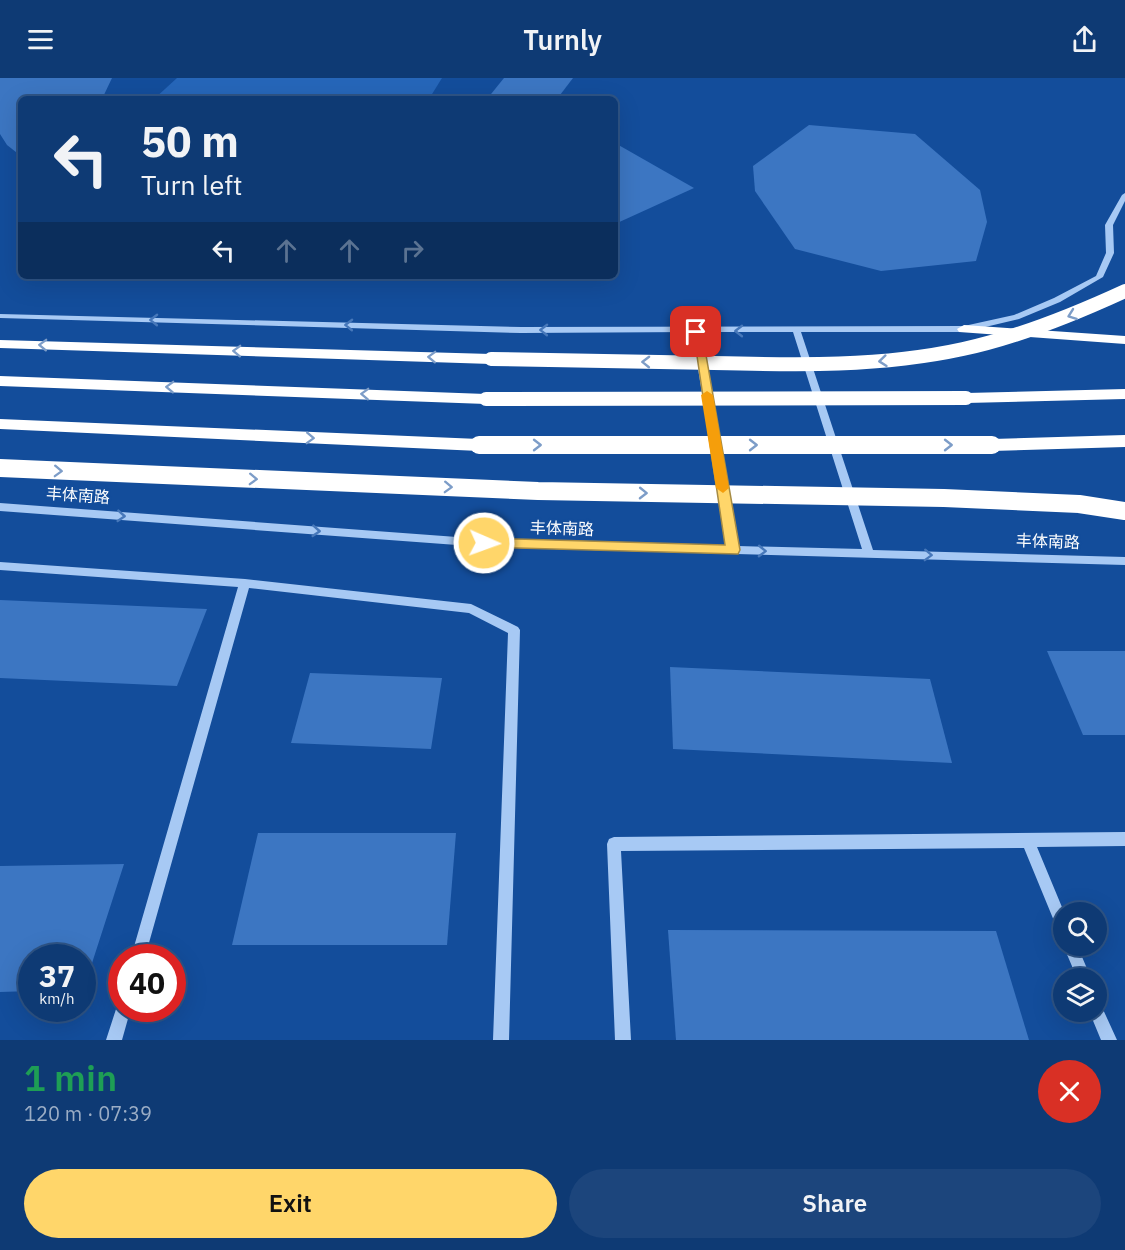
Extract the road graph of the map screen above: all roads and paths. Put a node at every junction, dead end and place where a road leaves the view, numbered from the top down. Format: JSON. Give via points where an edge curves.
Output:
{"nodes":[{"id":1,"x":1125,"y":195,"type":"edge"},
{"id":2,"x":1125,"y":291,"type":"edge"},
{"id":3,"x":0,"y":316,"type":"edge"},
{"id":4,"x":964,"y":329,"type":"junction"},
{"id":5,"x":797,"y":331,"type":"junction"},
{"id":6,"x":696,"y":332,"type":"junction"},
{"id":7,"x":1125,"y":340,"type":"edge"},
{"id":8,"x":0,"y":344,"type":"edge"},
{"id":9,"x":0,"y":381,"type":"edge"},
{"id":10,"x":1125,"y":394,"type":"edge"},
{"id":11,"x":0,"y":424,"type":"edge"},
{"id":12,"x":1125,"y":441,"type":"edge"},
{"id":13,"x":0,"y":468,"type":"edge"},
{"id":14,"x":0,"y":507,"type":"edge"},
{"id":15,"x":1125,"y":510,"type":"edge"},
{"id":16,"x":733,"y":550,"type":"junction"},
{"id":17,"x":870,"y":554,"type":"junction"},
{"id":18,"x":1125,"y":561,"type":"edge"},
{"id":19,"x":0,"y":566,"type":"edge"},
{"id":20,"x":245,"y":583,"type":"junction"},
{"id":21,"x":1125,"y":839,"type":"edge"},
{"id":22,"x":1028,"y":841,"type":"junction"},
{"id":23,"x":1053,"y":902,"type":"edge"},
{"id":24,"x":142,"y":944,"type":"edge"},
{"id":25,"x":119,"y":1022,"type":"edge"},
{"id":26,"x":1101,"y":1022,"type":"edge"},
{"id":27,"x":114,"y":1040,"type":"edge"},
{"id":28,"x":501,"y":1040,"type":"edge"},
{"id":29,"x":623,"y":1040,"type":"edge"},
{"id":30,"x":1109,"y":1040,"type":"edge"}],
"edges":[{"from":1,"to":4,"type":"street","via":[[1109,225],[1110,253],[1099,277],[1016,317]]},
{"from":2,"to":8,"type":"highway","one_way":true,"bridge":true,"via":[[1028,331],[962,349],[879,362],[491,359]]},
{"from":6,"to":3,"type":"street","one_way":true},
{"from":4,"to":5,"type":"street"},
{"from":4,"to":7,"type":"highway"},
{"from":5,"to":6,"type":"street","one_way":true},
{"from":5,"to":17,"type":"street"},
{"from":6,"to":16,"type":"street"},
{"from":10,"to":9,"type":"highway","one_way":true,"bridge":true,"via":[[486,399]]},
{"from":11,"to":12,"type":"highway","one_way":true,"bridge":true,"via":[[479,445],[992,445]]},
{"from":13,"to":15,"type":"highway","one_way":true,"bridge":true,"via":[[538,491],[944,498]]},
{"from":14,"to":16,"type":"street","name":"丰体南路","one_way":true,"via":[[484,543]]},
{"from":16,"to":17,"type":"street","name":"丰体南路","one_way":true},
{"from":17,"to":18,"type":"street","name":"丰体南路","one_way":true},
{"from":19,"to":20,"type":"street"},
{"from":20,"to":24,"type":"street"},
{"from":20,"to":28,"type":"street","via":[[471,609],[514,630]]},
{"from":21,"to":22,"type":"street"},
{"from":22,"to":23,"type":"street"},
{"from":22,"to":29,"type":"street","via":[[614,844]]},
{"from":25,"to":27,"type":"street"},
{"from":26,"to":30,"type":"street"}]}
